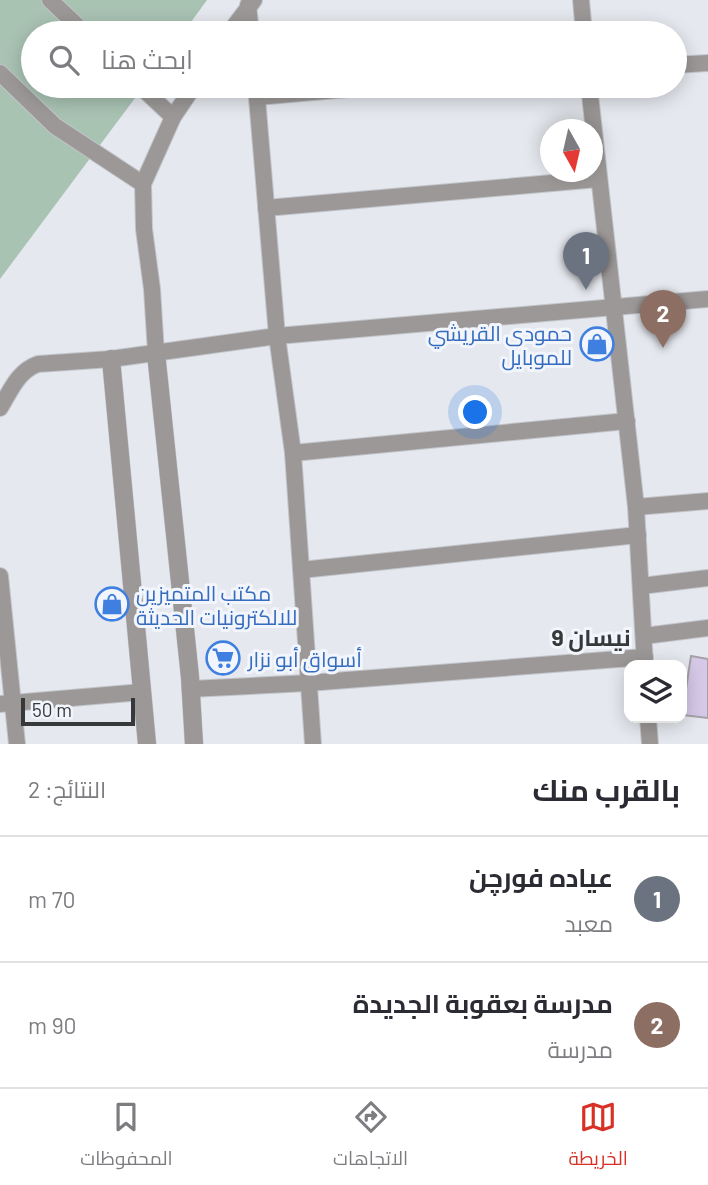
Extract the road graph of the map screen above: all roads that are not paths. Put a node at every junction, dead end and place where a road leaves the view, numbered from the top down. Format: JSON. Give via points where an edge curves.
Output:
{"nodes":[{"id":1,"x":50,"y":0,"type":"edge"},
{"id":2,"x":582,"y":0,"type":"edge"},
{"id":3,"x":251,"y":3,"type":"edge"},
{"id":4,"x":72,"y":21,"type":"edge"},
{"id":5,"x":238,"y":21,"type":"edge"},
{"id":6,"x":251,"y":21,"type":"edge"},
{"id":7,"x":583,"y":21,"type":"edge"},
{"id":8,"x":708,"y":63,"type":"edge"},
{"id":9,"x":687,"y":64,"type":"edge"},
{"id":10,"x":0,"y":73,"type":"edge"},
{"id":11,"x":21,"y":93,"type":"edge"},
{"id":12,"x":26,"y":98,"type":"edge"},
{"id":13,"x":153,"y":98,"type":"edge"},
{"id":14,"x":186,"y":98,"type":"edge"},
{"id":15,"x":257,"y":98,"type":"edge"},
{"id":16,"x":590,"y":98,"type":"edge"},
{"id":17,"x":173,"y":117,"type":"junction"},
{"id":18,"x":592,"y":119,"type":"edge"},
{"id":19,"x":564,"y":182,"type":"edge"},
{"id":20,"x":598,"y":182,"type":"edge"},
{"id":21,"x":144,"y":184,"type":"junction"},
{"id":22,"x":266,"y":208,"type":"junction"},
{"id":23,"x":708,"y":299,"type":"edge"},
{"id":24,"x":615,"y":306,"type":"junction"},
{"id":25,"x":277,"y":336,"type":"junction"},
{"id":26,"x":156,"y":353,"type":"junction"},
{"id":27,"x":111,"y":359,"type":"junction"},
{"id":28,"x":0,"y":408,"type":"edge"},
{"id":29,"x":626,"y":421,"type":"junction"},
{"id":30,"x":293,"y":453,"type":"junction"},
{"id":31,"x":708,"y":500,"type":"edge"},
{"id":32,"x":636,"y":507,"type":"junction"},
{"id":33,"x":638,"y":535,"type":"junction"},
{"id":34,"x":301,"y":570,"type":"junction"},
{"id":35,"x":0,"y":576,"type":"edge"},
{"id":36,"x":708,"y":578,"type":"edge"},
{"id":37,"x":641,"y":586,"type":"junction"},
{"id":38,"x":1,"y":599,"type":"edge"},
{"id":39,"x":708,"y":628,"type":"edge"},
{"id":40,"x":644,"y":636,"type":"junction"},
{"id":41,"x":645,"y":660,"type":"edge"},
{"id":42,"x":624,"y":662,"type":"edge"},
{"id":43,"x":308,"y":683,"type":"junction"},
{"id":44,"x":190,"y":688,"type":"junction"},
{"id":45,"x":142,"y":692,"type":"junction"},
{"id":46,"x":6,"y":703,"type":"edge"},
{"id":47,"x":648,"y":723,"type":"edge"},
{"id":48,"x":17,"y":744,"type":"edge"},
{"id":49,"x":147,"y":744,"type":"edge"},
{"id":50,"x":194,"y":744,"type":"edge"},
{"id":51,"x":313,"y":744,"type":"edge"},
{"id":52,"x":650,"y":744,"type":"edge"}],
"edges":[{"from":1,"to":4,"type":"street"},
{"from":2,"to":7,"type":"street"},
{"from":3,"to":5,"type":"street"},
{"from":3,"to":6,"type":"street"},
{"from":8,"to":9,"type":"street"},
{"from":10,"to":11,"type":"street"},
{"from":12,"to":21,"type":"street","via":[[55,126]]},
{"from":13,"to":17,"type":"street"},
{"from":14,"to":17,"type":"street"},
{"from":15,"to":22,"type":"street"},
{"from":16,"to":18,"type":"street"},
{"from":17,"to":21,"type":"street"},
{"from":19,"to":22,"type":"street"},
{"from":20,"to":24,"type":"street"},
{"from":21,"to":26,"type":"street"},
{"from":22,"to":25,"type":"street"},
{"from":23,"to":24,"type":"street"},
{"from":24,"to":25,"type":"street"},
{"from":24,"to":29,"type":"street"},
{"from":25,"to":26,"type":"street"},
{"from":25,"to":30,"type":"street"},
{"from":26,"to":27,"type":"street"},
{"from":26,"to":44,"type":"street"},
{"from":27,"to":28,"type":"street","via":[[28,368]]},
{"from":27,"to":45,"type":"street"},
{"from":29,"to":30,"type":"street"},
{"from":29,"to":32,"type":"street"},
{"from":30,"to":34,"type":"street"},
{"from":31,"to":32,"type":"street"},
{"from":32,"to":33,"type":"street"},
{"from":33,"to":34,"type":"street"},
{"from":33,"to":37,"type":"street"},
{"from":34,"to":43,"type":"street"},
{"from":35,"to":38,"type":"street"},
{"from":36,"to":37,"type":"street"},
{"from":37,"to":40,"type":"street"},
{"from":38,"to":46,"type":"street"},
{"from":39,"to":40,"type":"street"},
{"from":40,"to":41,"type":"street"},
{"from":42,"to":43,"type":"street"},
{"from":43,"to":44,"type":"street"},
{"from":43,"to":51,"type":"street"},
{"from":44,"to":50,"type":"street"},
{"from":45,"to":46,"type":"street"},
{"from":45,"to":49,"type":"street"},
{"from":46,"to":48,"type":"street"},
{"from":47,"to":52,"type":"street"}]}
